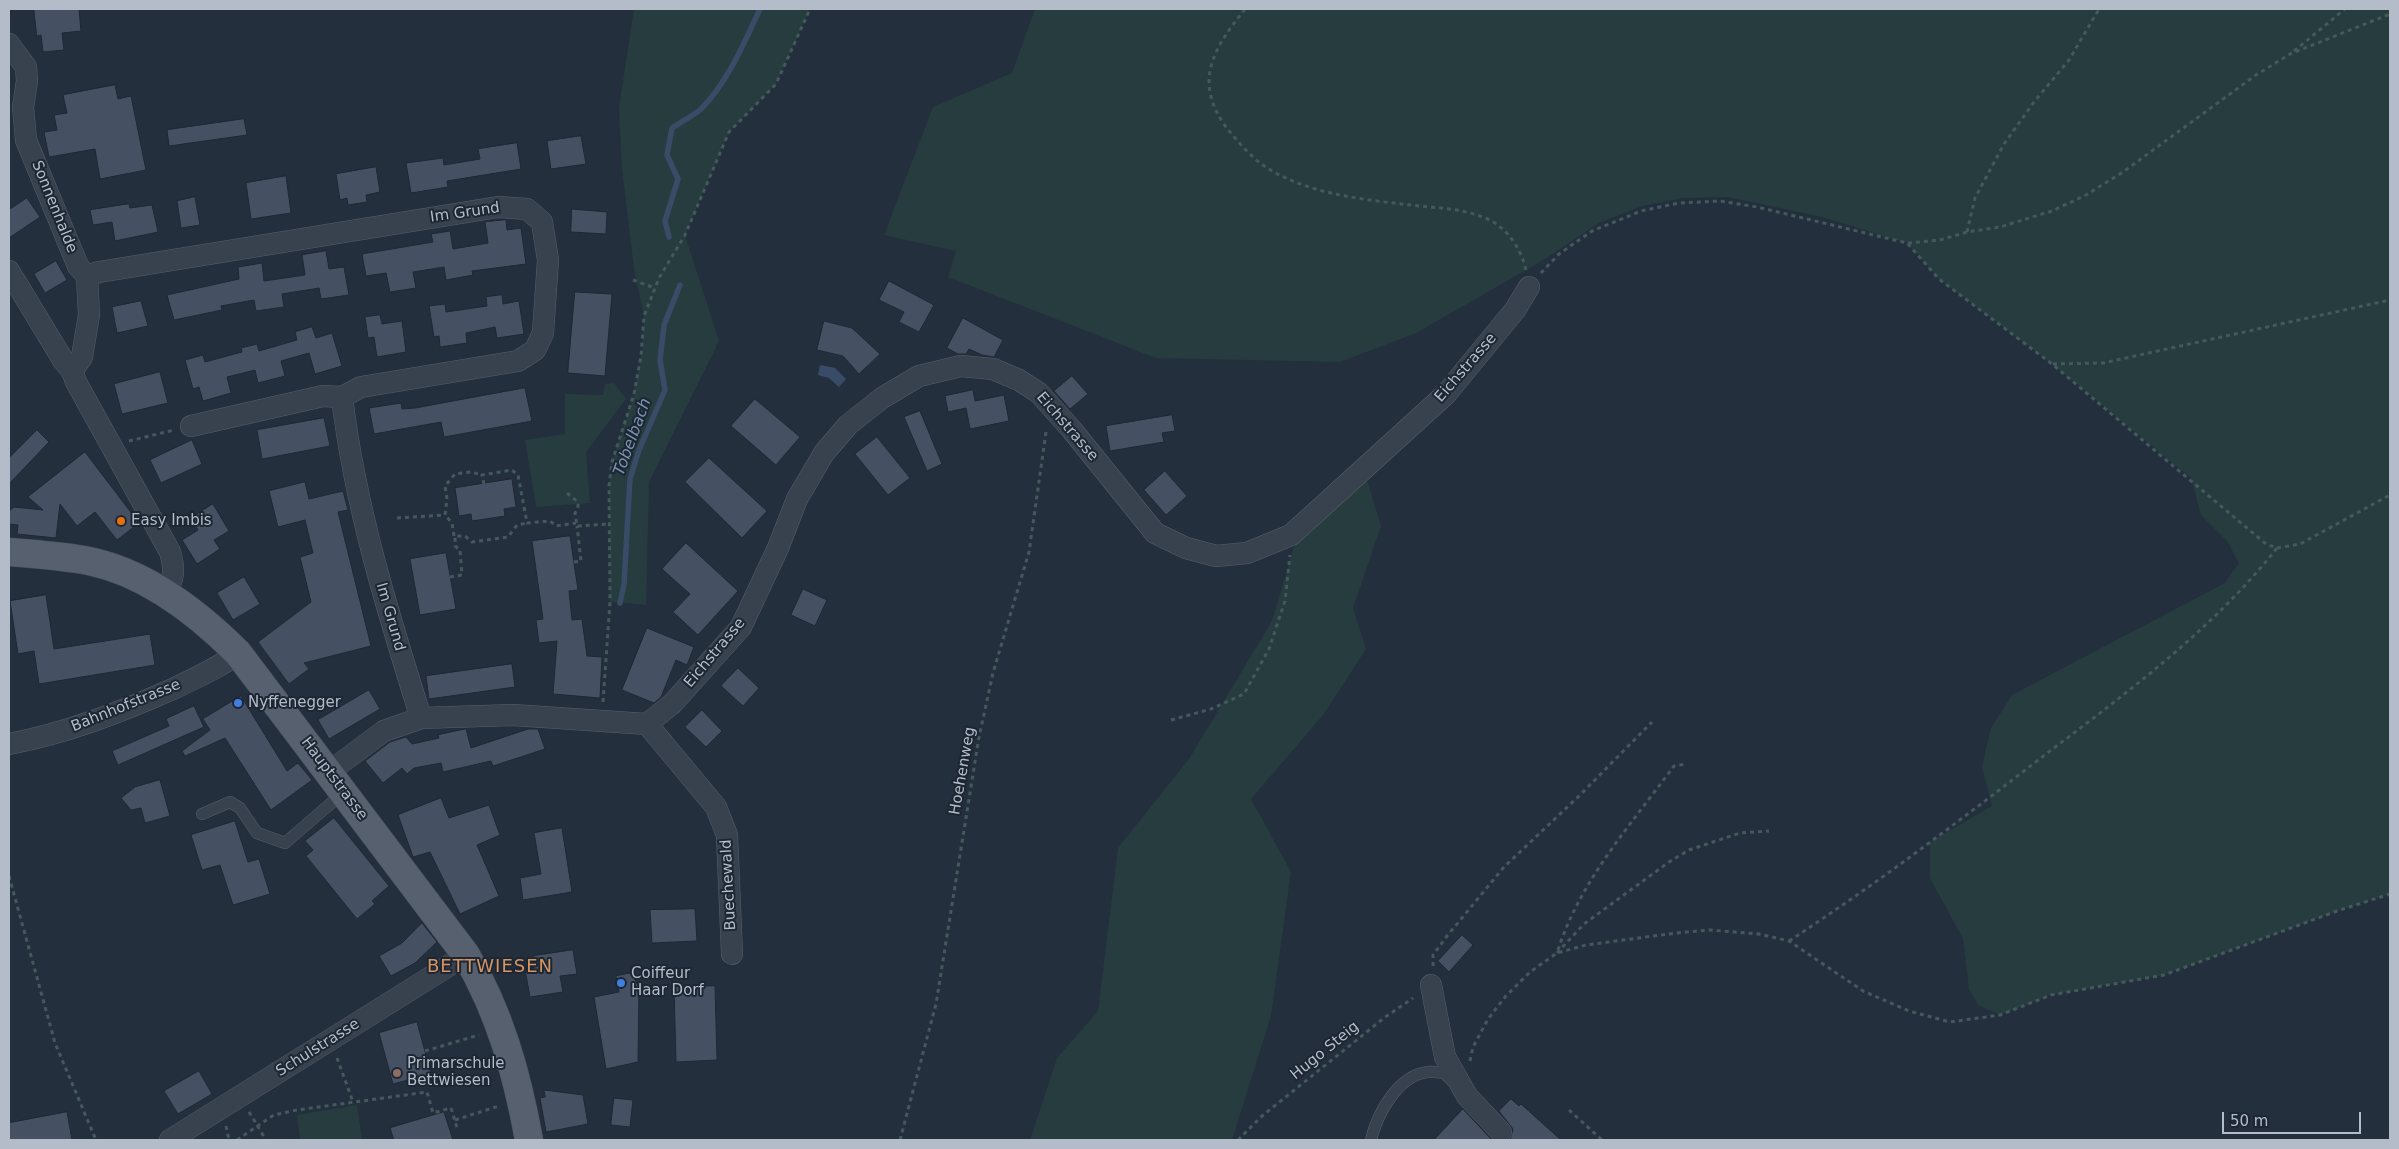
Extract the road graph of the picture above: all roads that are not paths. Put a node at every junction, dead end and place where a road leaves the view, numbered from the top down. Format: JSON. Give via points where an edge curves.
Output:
{"nodes":[{"id":1,"x":9,"y":44,"type":"edge"},
{"id":2,"x":9,"y":271,"type":"edge"},
{"id":3,"x":87,"y":276,"type":"junction"},
{"id":4,"x":1529,"y":287,"type":"road end"},
{"id":5,"x":72,"y":370,"type":"junction"},
{"id":6,"x":342,"y":397,"type":"junction"},
{"id":7,"x":191,"y":426,"type":"road end"},
{"id":8,"x":9,"y":552,"type":"edge"},
{"id":9,"x":166,"y":594,"type":"junction"},
{"id":10,"x":238,"y":653,"type":"junction"},
{"id":11,"x":421,"y":718,"type":"junction"},
{"id":12,"x":647,"y":724,"type":"junction"},
{"id":13,"x":9,"y":744,"type":"edge"},
{"id":14,"x":336,"y":782,"type":"junction"},
{"id":15,"x":202,"y":814,"type":"dead end"},
{"id":16,"x":732,"y":954,"type":"dead end"},
{"id":17,"x":466,"y":955,"type":"junction"},
{"id":18,"x":1431,"y":986,"type":"road end"},
{"id":19,"x":1467,"y":1096,"type":"junction"},
{"id":20,"x":1501,"y":1132,"type":"dead end"},
{"id":21,"x":170,"y":1140,"type":"edge"},
{"id":22,"x":529,"y":1140,"type":"edge"},
{"id":23,"x":1371,"y":1140,"type":"edge"}],
"edges":[{"from":1,"to":3,"type":"street","name":"Sonnenhalde","via":[[26,67],[23,107],[26,140],[75,258]]},
{"from":2,"to":5,"type":"street"},
{"from":3,"to":5,"type":"street","name":"Sonnenhalde","via":[[89,315],[82,357]]},
{"from":3,"to":6,"type":"street","name":"Im Grund","via":[[498,206],[527,209],[542,222],[548,260],[544,333],[535,350],[518,360],[361,387]]},
{"from":4,"to":12,"type":"street","name":"Eichstrasse","via":[[1515,310],[1446,394],[1291,534],[1246,553],[1216,556],[1162,538],[1145,524],[1039,393],[1019,380],[993,369],[962,366],[919,376],[882,398],[848,425],[824,454],[797,499],[741,627],[672,704]]},
{"from":5,"to":9,"type":"street","via":[[170,552],[175,569]]},
{"from":6,"to":7,"type":"street","name":"Im Grund","via":[[323,396]]},
{"from":6,"to":11,"type":"street","name":"Im Grund","via":[[345,427],[371,548]]},
{"from":8,"to":9,"type":"main road","name":"Hauptstrasse","via":[[90,561],[113,568]]},
{"from":9,"to":10,"type":"main road","name":"Hauptstrasse","via":[[213,628]]},
{"from":10,"to":13,"type":"street","name":"Bahnhofstrasse","via":[[210,671],[122,711],[68,730]]},
{"from":10,"to":14,"type":"main road","name":"Hauptstrasse"},
{"from":11,"to":12,"type":"street","via":[[565,717]]},
{"from":11,"to":14,"type":"street","via":[[384,731]]},
{"from":12,"to":16,"type":"street","name":"Buechewald","via":[[716,807],[727,835]]},
{"from":14,"to":15,"type":"lane","via":[[285,843],[257,833],[240,808],[230,802]]},
{"from":14,"to":17,"type":"main road","name":"Hauptstrasse"},
{"from":17,"to":21,"type":"street","name":"Schulstrasse"},
{"from":17,"to":22,"type":"main road","name":"Hauptstrasse","via":[[493,1006],[509,1049]]},
{"from":18,"to":19,"type":"street","via":[[1444,1057]]},
{"from":19,"to":20,"type":"street"},
{"from":19,"to":23,"type":"lane","via":[[1444,1073],[1428,1072],[1414,1077],[1387,1099]]}]}
